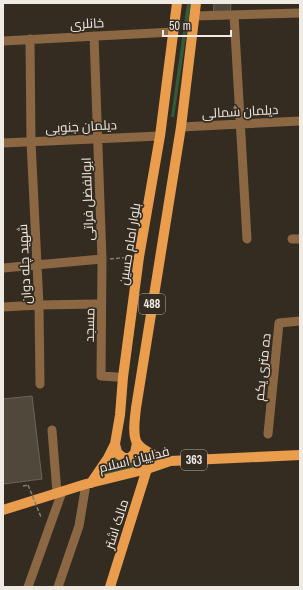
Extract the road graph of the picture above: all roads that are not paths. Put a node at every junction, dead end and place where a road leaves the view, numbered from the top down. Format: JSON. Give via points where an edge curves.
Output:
{"nodes":[{"id":1,"x":177,"y":3,"type":"edge"},
{"id":2,"x":196,"y":3,"type":"edge"},
{"id":3,"x":300,"y":13,"type":"edge"},
{"id":4,"x":234,"y":15,"type":"junction"},
{"id":5,"x":194,"y":16,"type":"junction"},
{"id":6,"x":173,"y":32,"type":"junction"},
{"id":7,"x":94,"y":36,"type":"junction"},
{"id":8,"x":30,"y":39,"type":"junction"},
{"id":9,"x":3,"y":41,"type":"edge"},
{"id":10,"x":300,"y":121,"type":"edge"},
{"id":11,"x":240,"y":124,"type":"junction"},
{"id":12,"x":181,"y":127,"type":"junction"},
{"id":13,"x":160,"y":136,"type":"junction"},
{"id":14,"x":98,"y":139,"type":"junction"},
{"id":15,"x":31,"y":142,"type":"junction"},
{"id":16,"x":3,"y":143,"type":"edge"},
{"id":17,"x":247,"y":239,"type":"dead end"},
{"id":18,"x":102,"y":259,"type":"junction"},
{"id":19,"x":37,"y":266,"type":"junction"},
{"id":20,"x":3,"y":268,"type":"edge"},
{"id":21,"x":96,"y":304,"type":"dead end"},
{"id":22,"x":39,"y":305,"type":"junction"},
{"id":23,"x":3,"y":307,"type":"edge"},
{"id":24,"x":300,"y":321,"type":"edge"},
{"id":25,"x":116,"y":376,"type":"dead end"},
{"id":26,"x":40,"y":384,"type":"dead end"},
{"id":27,"x":52,"y":430,"type":"dead end"},
{"id":28,"x":268,"y":434,"type":"dead end"},
{"id":29,"x":137,"y":443,"type":"junction"},
{"id":30,"x":115,"y":444,"type":"junction"},
{"id":31,"x":300,"y":455,"type":"edge"},
{"id":32,"x":170,"y":461,"type":"junction"},
{"id":33,"x":147,"y":469,"type":"junction"},
{"id":34,"x":88,"y":483,"type":"junction"},
{"id":35,"x":59,"y":493,"type":"junction"},
{"id":36,"x":3,"y":510,"type":"edge"},
{"id":37,"x":28,"y":587,"type":"edge"},
{"id":38,"x":58,"y":587,"type":"edge"},
{"id":39,"x":110,"y":587,"type":"edge"}],
"edges":[{"from":1,"to":6,"type":"main road","name":"بلوار امام حسین","number":"488"},
{"from":2,"to":5,"type":"main road","number":"488"},
{"from":3,"to":4,"type":"street"},
{"from":4,"to":5,"type":"street"},
{"from":4,"to":11,"type":"street"},
{"from":5,"to":12,"type":"main road","number":"488"},
{"from":6,"to":7,"type":"street","name":"خانلری"},
{"from":6,"to":13,"type":"main road","name":"بلوار امام حسین","number":"488"},
{"from":7,"to":8,"type":"street","name":"خانلری"},
{"from":7,"to":14,"type":"street","name":"ابوالفضل فراتی"},
{"from":8,"to":9,"type":"street","name":"خانلری"},
{"from":8,"to":15,"type":"street","name":"شهید چله دوان"},
{"from":10,"to":11,"type":"street","name":"دیلمان شمالی"},
{"from":11,"to":12,"type":"street","name":"دیلمان شمالی"},
{"from":11,"to":17,"type":"street"},
{"from":12,"to":29,"type":"main road","number":"488","via":[[136,408]]},
{"from":13,"to":14,"type":"street","name":"دیلمان جنوبی"},
{"from":13,"to":30,"type":"main road","name":"بلوار امام حسین","number":"488","via":[[139,257]]},
{"from":14,"to":15,"type":"street","name":"دیلمان جنوبی"},
{"from":14,"to":18,"type":"street","name":"ابوالفضل فراتی"},
{"from":15,"to":16,"type":"street","name":"دیلمان جنوبی"},
{"from":15,"to":19,"type":"street","name":"شهید چله دوان"},
{"from":18,"to":19,"type":"street"},
{"from":18,"to":25,"type":"street","name":"مسجد","via":[[101,376]]},
{"from":19,"to":20,"type":"street"},
{"from":19,"to":22,"type":"street","name":"شهید چله دوان"},
{"from":21,"to":22,"type":"street"},
{"from":22,"to":23,"type":"street"},
{"from":22,"to":26,"type":"street","name":"شهید چله دوان"},
{"from":24,"to":28,"type":"street","name":"ده متری یکم","via":[[279,323]]},
{"from":27,"to":35,"type":"street"},
{"from":29,"to":30,"type":"main road","via":[[135,453],[130,458],[124,458],[117,453]]},
{"from":29,"to":32,"type":"main road"},
{"from":30,"to":34,"type":"main road","name":"بلوار امام حسین","number":"488","via":[[108,458]]},
{"from":31,"to":32,"type":"main road","name":"فداییان اسلام","number":"363"},
{"from":32,"to":33,"type":"main road","name":"فداییان اسلام","number":"363"},
{"from":33,"to":34,"type":"main road","name":"فداییان اسلام","number":"363"},
{"from":33,"to":39,"type":"main road","name":"مالک اشتر"},
{"from":34,"to":35,"type":"main road","name":"فداییان اسلام","number":"363"},
{"from":34,"to":38,"type":"street","via":[[79,526]]},
{"from":35,"to":36,"type":"main road","name":"فداییان اسلام","number":"363"},
{"from":35,"to":37,"type":"street"}]}
